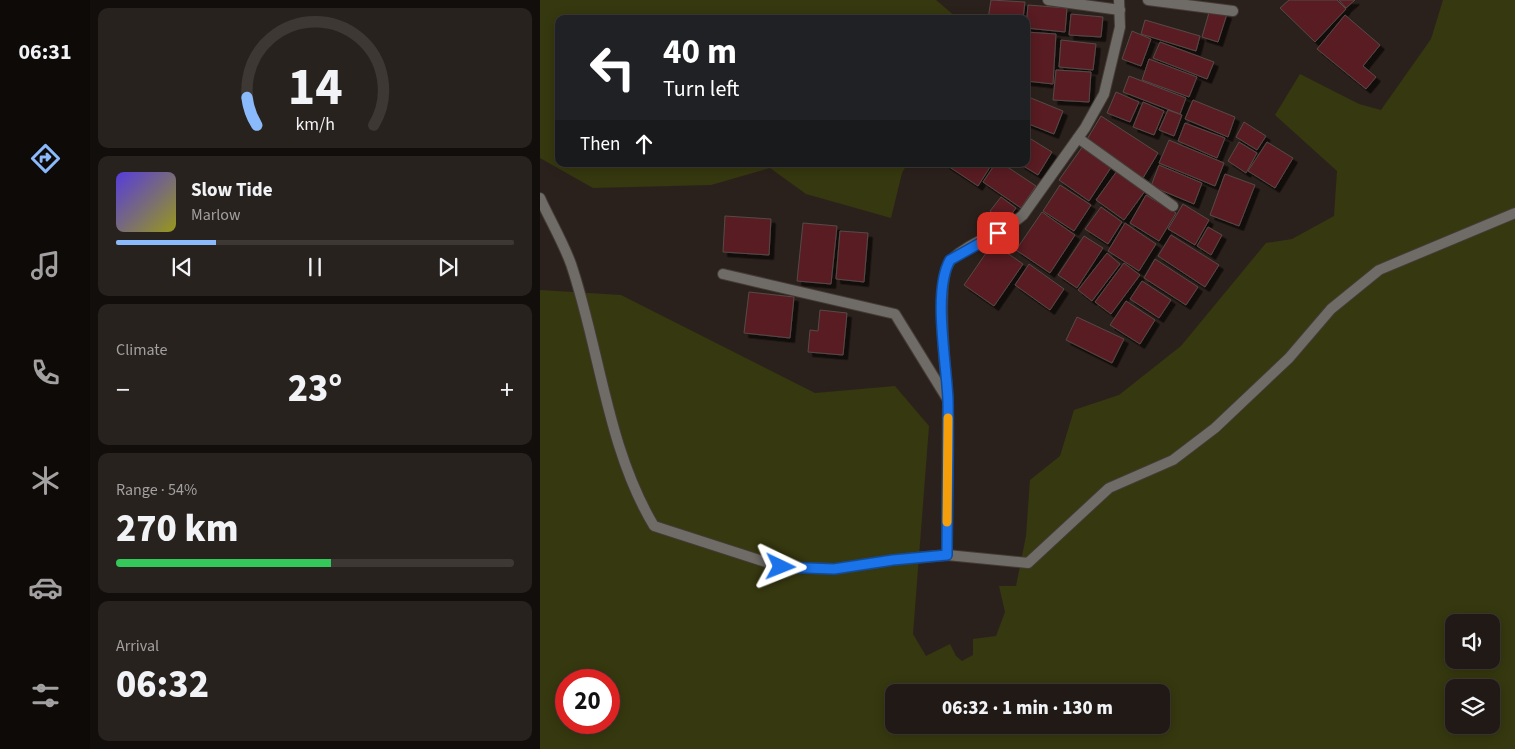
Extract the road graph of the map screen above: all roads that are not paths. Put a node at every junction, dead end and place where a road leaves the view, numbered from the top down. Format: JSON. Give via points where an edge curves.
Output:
{"nodes":[{"id":1,"x":1048,"y":0,"type":"edge"},
{"id":2,"x":1148,"y":0,"type":"edge"},
{"id":3,"x":1119,"y":5,"type":"edge"},
{"id":4,"x":1233,"y":11,"type":"dead end"},
{"id":5,"x":1078,"y":138,"type":"junction"},
{"id":6,"x":540,"y":198,"type":"edge"},
{"id":7,"x":1173,"y":206,"type":"dead end"},
{"id":8,"x":1515,"y":213,"type":"edge"},
{"id":9,"x":722,"y":274,"type":"dead end"},
{"id":10,"x":948,"y":400,"type":"junction"},
{"id":11,"x":947,"y":555,"type":"junction"}],
"edges":[{"from":1,"to":3,"type":"street"},
{"from":2,"to":4,"type":"street"},
{"from":3,"to":5,"type":"street","via":[[1120,27],[1104,94]]},
{"from":5,"to":7,"type":"street"},
{"from":5,"to":10,"type":"street","via":[[1011,226],[959,254],[947,266],[942,310]]},
{"from":6,"to":11,"type":"street","via":[[571,263],[620,445],[640,502],[654,526],[781,567],[834,569]]},
{"from":8,"to":11,"type":"street","via":[[1379,270],[1331,309],[1289,358],[1215,428],[1174,460],[1109,488],[1028,563]]},
{"from":9,"to":10,"type":"street","via":[[895,314]]},
{"from":10,"to":11,"type":"street"}]}
